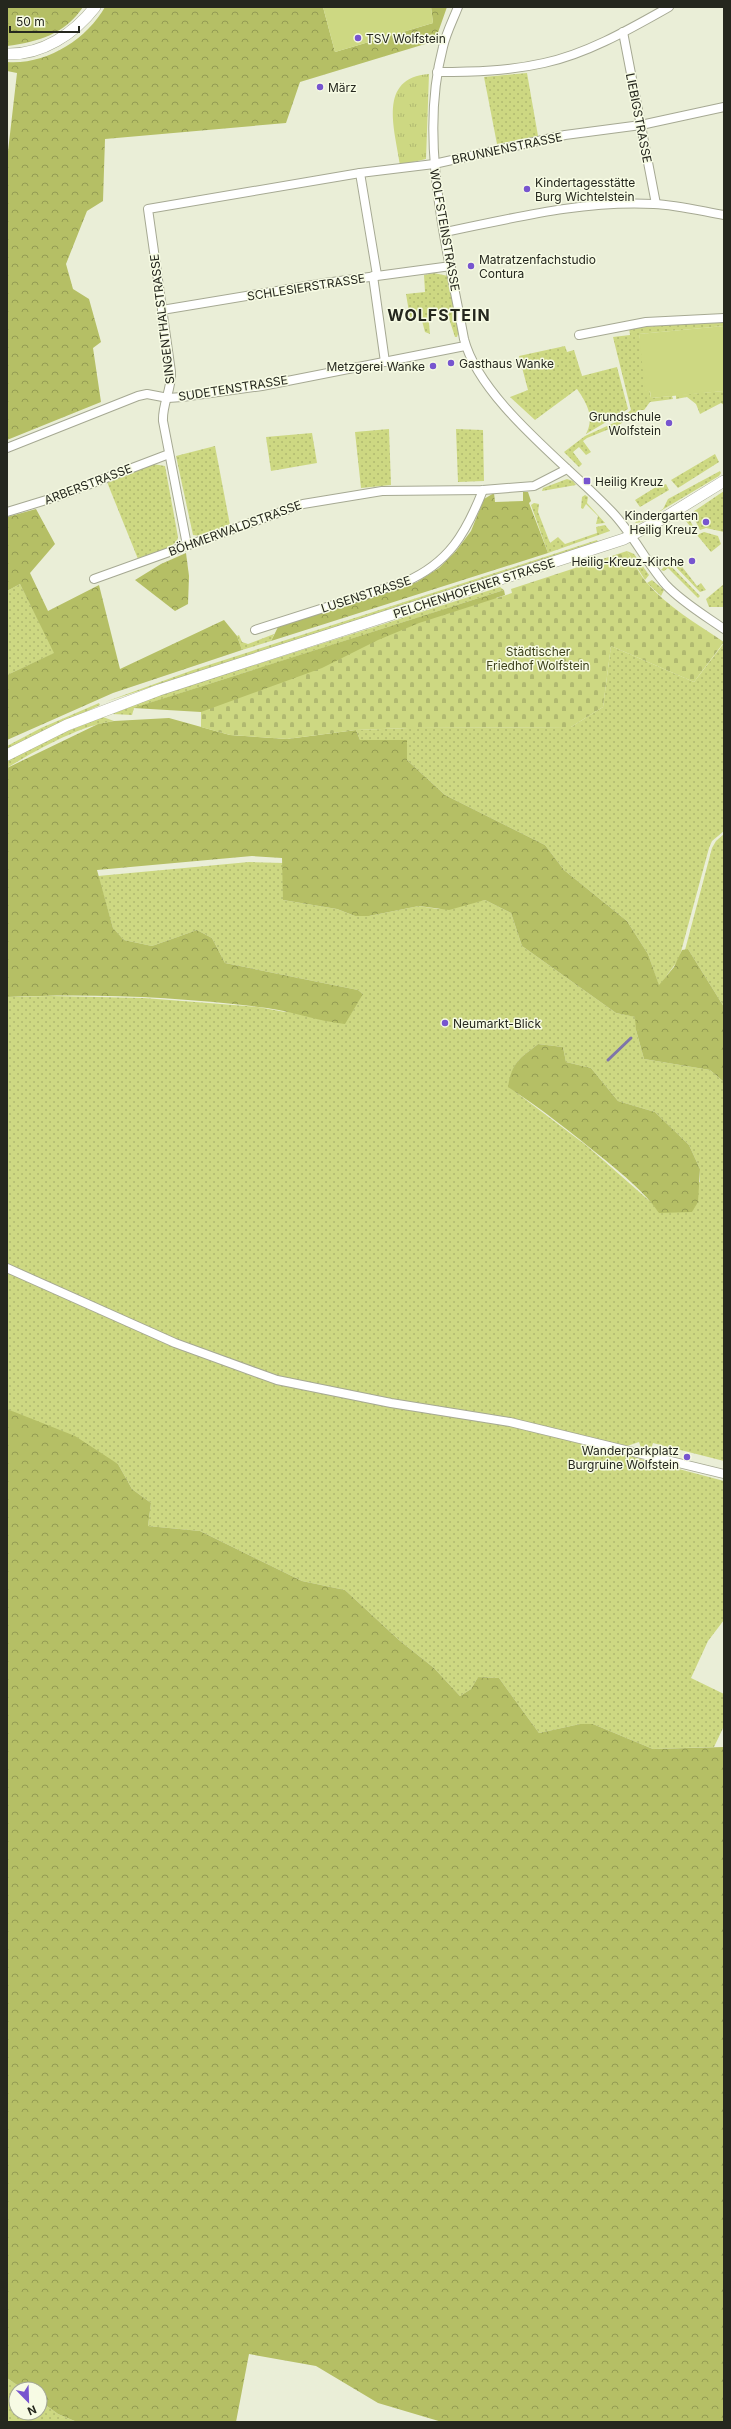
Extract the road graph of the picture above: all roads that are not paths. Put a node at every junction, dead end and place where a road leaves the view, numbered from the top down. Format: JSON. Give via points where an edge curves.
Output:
{"nodes":[{"id":1,"x":95,"y":7,"type":"edge"},
{"id":2,"x":458,"y":7,"type":"edge"},
{"id":3,"x":669,"y":7,"type":"edge"},
{"id":4,"x":623,"y":32,"type":"junction"},
{"id":5,"x":7,"y":54,"type":"edge"},
{"id":6,"x":437,"y":72,"type":"junction"},
{"id":7,"x":724,"y":107,"type":"edge"},
{"id":8,"x":641,"y":125,"type":"junction"},
{"id":9,"x":434,"y":164,"type":"junction"},
{"id":10,"x":360,"y":173,"type":"junction"},
{"id":11,"x":656,"y":204,"type":"junction"},
{"id":12,"x":148,"y":209,"type":"joint"},
{"id":13,"x":724,"y":215,"type":"edge"},
{"id":14,"x":446,"y":232,"type":"junction"},
{"id":15,"x":451,"y":266,"type":"junction"},
{"id":16,"x":375,"y":276,"type":"junction"},
{"id":17,"x":162,"y":310,"type":"junction"},
{"id":18,"x":724,"y":318,"type":"edge"},
{"id":19,"x":579,"y":335,"type":"dead end"},
{"id":20,"x":465,"y":346,"type":"junction"},
{"id":21,"x":385,"y":362,"type":"junction"},
{"id":22,"x":168,"y":398,"type":"junction"},
{"id":23,"x":7,"y":448,"type":"edge"},
{"id":24,"x":168,"y":454,"type":"junction"},
{"id":25,"x":568,"y":469,"type":"junction"},
{"id":26,"x":724,"y":480,"type":"edge"},
{"id":27,"x":482,"y":490,"type":"junction"},
{"id":28,"x":7,"y":512,"type":"edge"},
{"id":29,"x":631,"y":536,"type":"junction"},
{"id":30,"x":188,"y":545,"type":"junction"},
{"id":31,"x":94,"y":579,"type":"dead end"},
{"id":32,"x":724,"y":629,"type":"edge"},
{"id":33,"x":255,"y":630,"type":"dead end"},
{"id":34,"x":7,"y":755,"type":"edge"},
{"id":35,"x":7,"y":1268,"type":"edge"},
{"id":36,"x":724,"y":1474,"type":"edge"}],
"edges":[{"from":1,"to":5,"type":"main road","via":[[75,28],[60,39],[29,52]]},
{"from":2,"to":6,"type":"street","name":"WOLFSTEINSTRASSE","via":[[443,45]]},
{"from":3,"to":4,"type":"street"},
{"from":4,"to":6,"type":"street","via":[[545,63],[476,71]]},
{"from":4,"to":8,"type":"street","name":"LIEBIGSTRASSE"},
{"from":6,"to":9,"type":"street","name":"WOLFSTEINSTRASSE"},
{"from":7,"to":8,"type":"street","name":"BRUNNENSTRASSE"},
{"from":8,"to":9,"type":"street","name":"BRUNNENSTRASSE","via":[[592,130]]},
{"from":8,"to":11,"type":"street","name":"LIEBIGSTRASSE"},
{"from":9,"to":10,"type":"street","name":"BRUNNENSTRASSE"},
{"from":9,"to":14,"type":"street","name":"WOLFSTEINSTRASSE"},
{"from":10,"to":12,"type":"street","name":"BRUNNENSTRASSE"},
{"from":10,"to":16,"type":"street"},
{"from":11,"to":13,"type":"street"},
{"from":11,"to":14,"type":"street","via":[[614,205],[546,212]]},
{"from":12,"to":17,"type":"street","name":"SINGENTHALSTRASSE"},
{"from":14,"to":15,"type":"street","name":"WOLFSTEINSTRASSE"},
{"from":15,"to":16,"type":"street","name":"SCHLESIERSTRASSE"},
{"from":15,"to":20,"type":"street","name":"WOLFSTEINSTRASSE"},
{"from":16,"to":17,"type":"street","name":"SCHLESIERSTRASSE"},
{"from":16,"to":21,"type":"street"},
{"from":17,"to":22,"type":"street","name":"SINGENTHALSTRASSE","via":[[171,372]]},
{"from":18,"to":19,"type":"street","via":[[646,322]]},
{"from":20,"to":21,"type":"street","name":"SUDETENSTRASSE"},
{"from":20,"to":25,"type":"street","name":"WOLFSTEINSTRASSE","via":[[488,388]]},
{"from":21,"to":22,"type":"street","name":"SUDETENSTRASSE","via":[[262,386]]},
{"from":22,"to":23,"type":"street","name":"SUDETENSTRASSE","via":[[147,394],[132,398]]},
{"from":22,"to":24,"type":"street","name":"SINGENTHALSTRASSE","via":[[163,414]]},
{"from":24,"to":28,"type":"street","name":"ARBERSTRASSE","via":[[56,497]]},
{"from":24,"to":30,"type":"street","name":"SINGENTHALSTRASSE"},
{"from":25,"to":27,"type":"street","name":"BÖHMERWALDSTRASSE","via":[[534,486]]},
{"from":25,"to":29,"type":"street","name":"WOLFSTEINSTRASSE","via":[[611,511]]},
{"from":26,"to":29,"type":"main road","name":"PELCHENHOFENER STRASSE"},
{"from":27,"to":30,"type":"street","name":"BÖHMERWALDSTRASSE","via":[[382,491],[324,499],[285,508]]},
{"from":27,"to":33,"type":"street","name":"LUSENSTRASSE","via":[[462,536],[439,562],[427,570],[405,582]]},
{"from":29,"to":32,"type":"street","name":"WOLFSTEINSTRASSE","via":[[645,559],[670,588]]},
{"from":29,"to":34,"type":"main road","name":"PELCHENHOFENER STRASSE","via":[[237,664],[99,712]]},
{"from":30,"to":31,"type":"street","name":"BÖHMERWALDSTRASSE"},
{"from":35,"to":36,"type":"street","via":[[175,1342],[277,1380],[510,1422]]}]}
